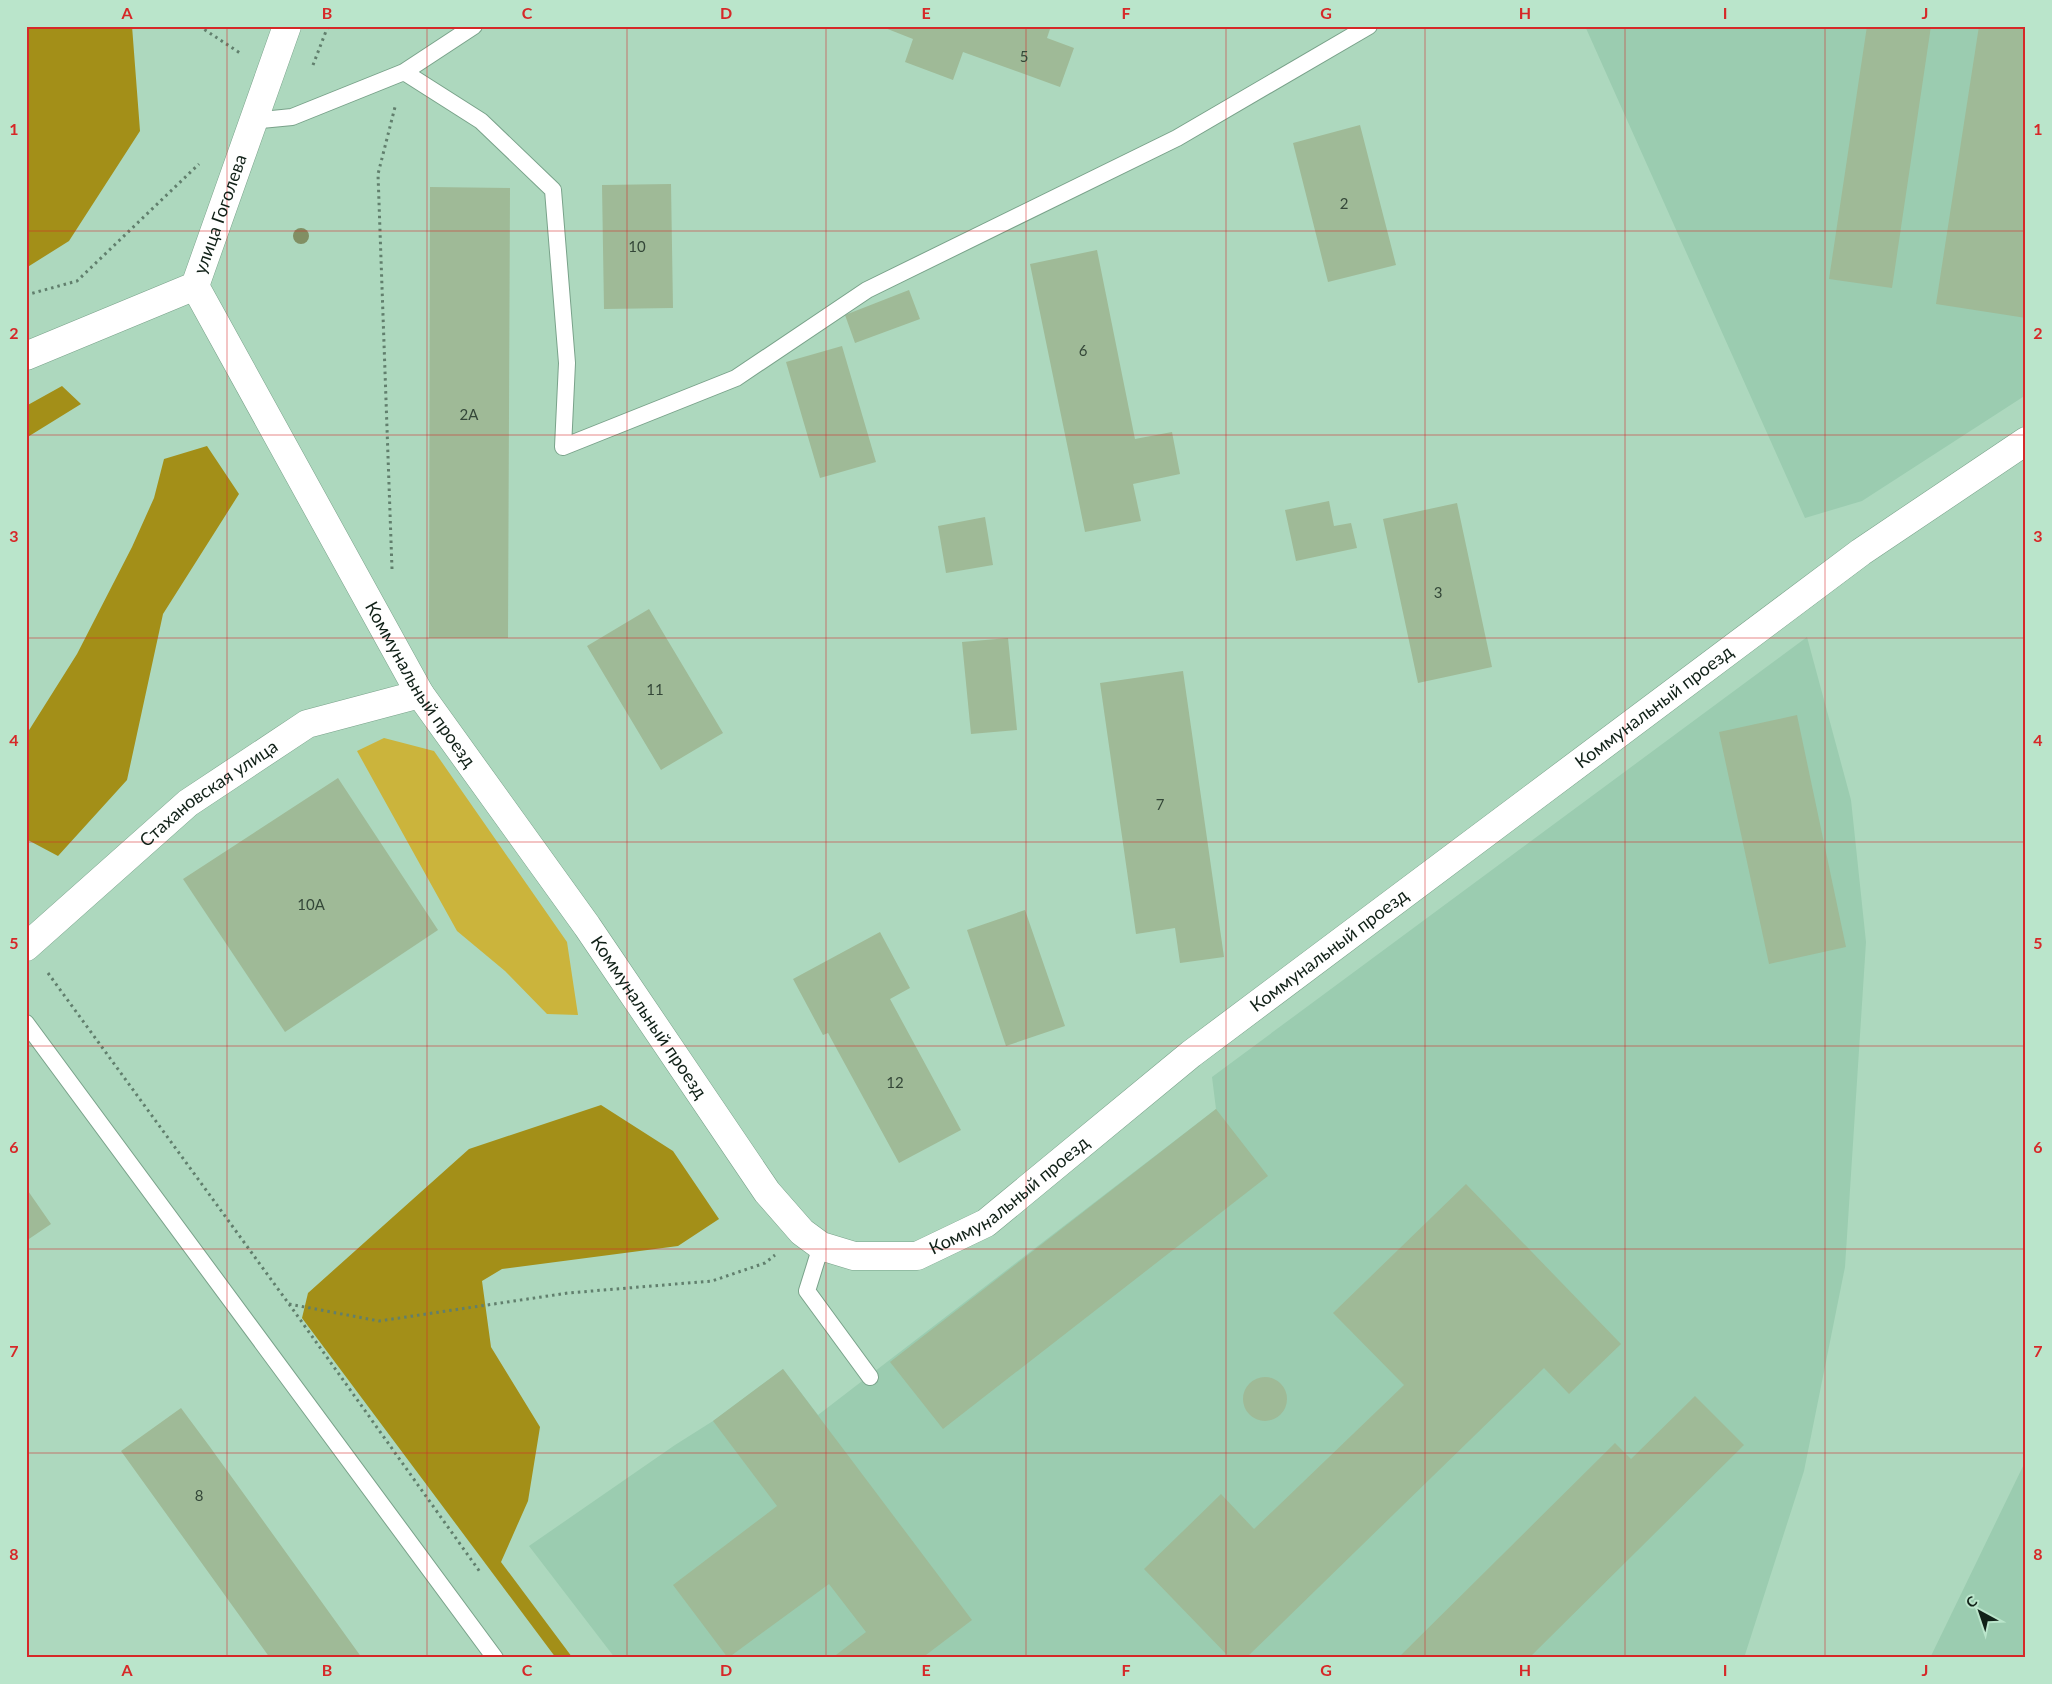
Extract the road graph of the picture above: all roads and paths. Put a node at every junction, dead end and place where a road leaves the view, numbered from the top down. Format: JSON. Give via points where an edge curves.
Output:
{"nodes":[{"id":1,"x":199,"y":26,"type":"edge"},
{"id":2,"x":287,"y":26,"type":"edge"},
{"id":3,"x":474,"y":26,"type":"edge"},
{"id":4,"x":1369,"y":26,"type":"edge"},
{"id":5,"x":404,"y":72,"type":"junction"},
{"id":6,"x":270,"y":73,"type":"junction"},
{"id":7,"x":252,"y":121,"type":"junction"},
{"id":8,"x":203,"y":161,"type":"dead end"},
{"id":9,"x":195,"y":286,"type":"junction"},
{"id":10,"x":26,"y":295,"type":"edge"},
{"id":11,"x":26,"y":356,"type":"edge"},
{"id":12,"x":2026,"y":441,"type":"edge"},
{"id":13,"x":392,"y":578,"type":"dead end"},
{"id":14,"x":420,"y":694,"type":"junction"},
{"id":15,"x":30,"y":943,"type":"edge"},
{"id":16,"x":26,"y":1023,"type":"edge"},
{"id":17,"x":812,"y":1239,"type":"junction"},
{"id":18,"x":289,"y":1304,"type":"junction"},
{"id":19,"x":870,"y":1377,"type":"dead end"},
{"id":20,"x":480,"y":1572,"type":"dead end"},
{"id":21,"x":495,"y":1658,"type":"edge"}],
"edges":[{"from":1,"to":6,"type":"path"},
{"from":2,"to":6,"type":"street","name":"улица Гоголева"},
{"from":3,"to":5,"type":"lane"},
{"from":4,"to":5,"type":"lane","via":[[1177,138],[867,290],[736,378],[563,447],[566,363],[553,190],[481,121]]},
{"from":5,"to":7,"type":"lane","via":[[292,117]]},
{"from":5,"to":13,"type":"path","via":[[378,174]]},
{"from":6,"to":7,"type":"street","name":"улица Гоголева"},
{"from":7,"to":9,"type":"street","name":"улица Гоголева"},
{"from":8,"to":10,"type":"path","via":[[77,281]]},
{"from":9,"to":11,"type":"street","name":"улица Гоголева"},
{"from":9,"to":14,"type":"street","name":"Коммунальный проезд"},
{"from":12,"to":17,"type":"street","name":"Коммунальный проезд","via":[[1861,552],[1191,1054],[986,1222],[917,1256],[854,1256]]},
{"from":14,"to":15,"type":"street","name":"Стахановская улица","via":[[307,724],[188,803]]},
{"from":14,"to":17,"type":"street","name":"Коммунальный проезд","via":[[587,926],[767,1192]]},
{"from":15,"to":18,"type":"path","via":[[48,974]]},
{"from":16,"to":21,"type":"lane"},
{"from":17,"to":18,"type":"path","via":[[765,1264],[712,1281],[568,1293],[379,1321]]},
{"from":17,"to":19,"type":"lane","via":[[807,1291]]},
{"from":18,"to":20,"type":"path"}]}
